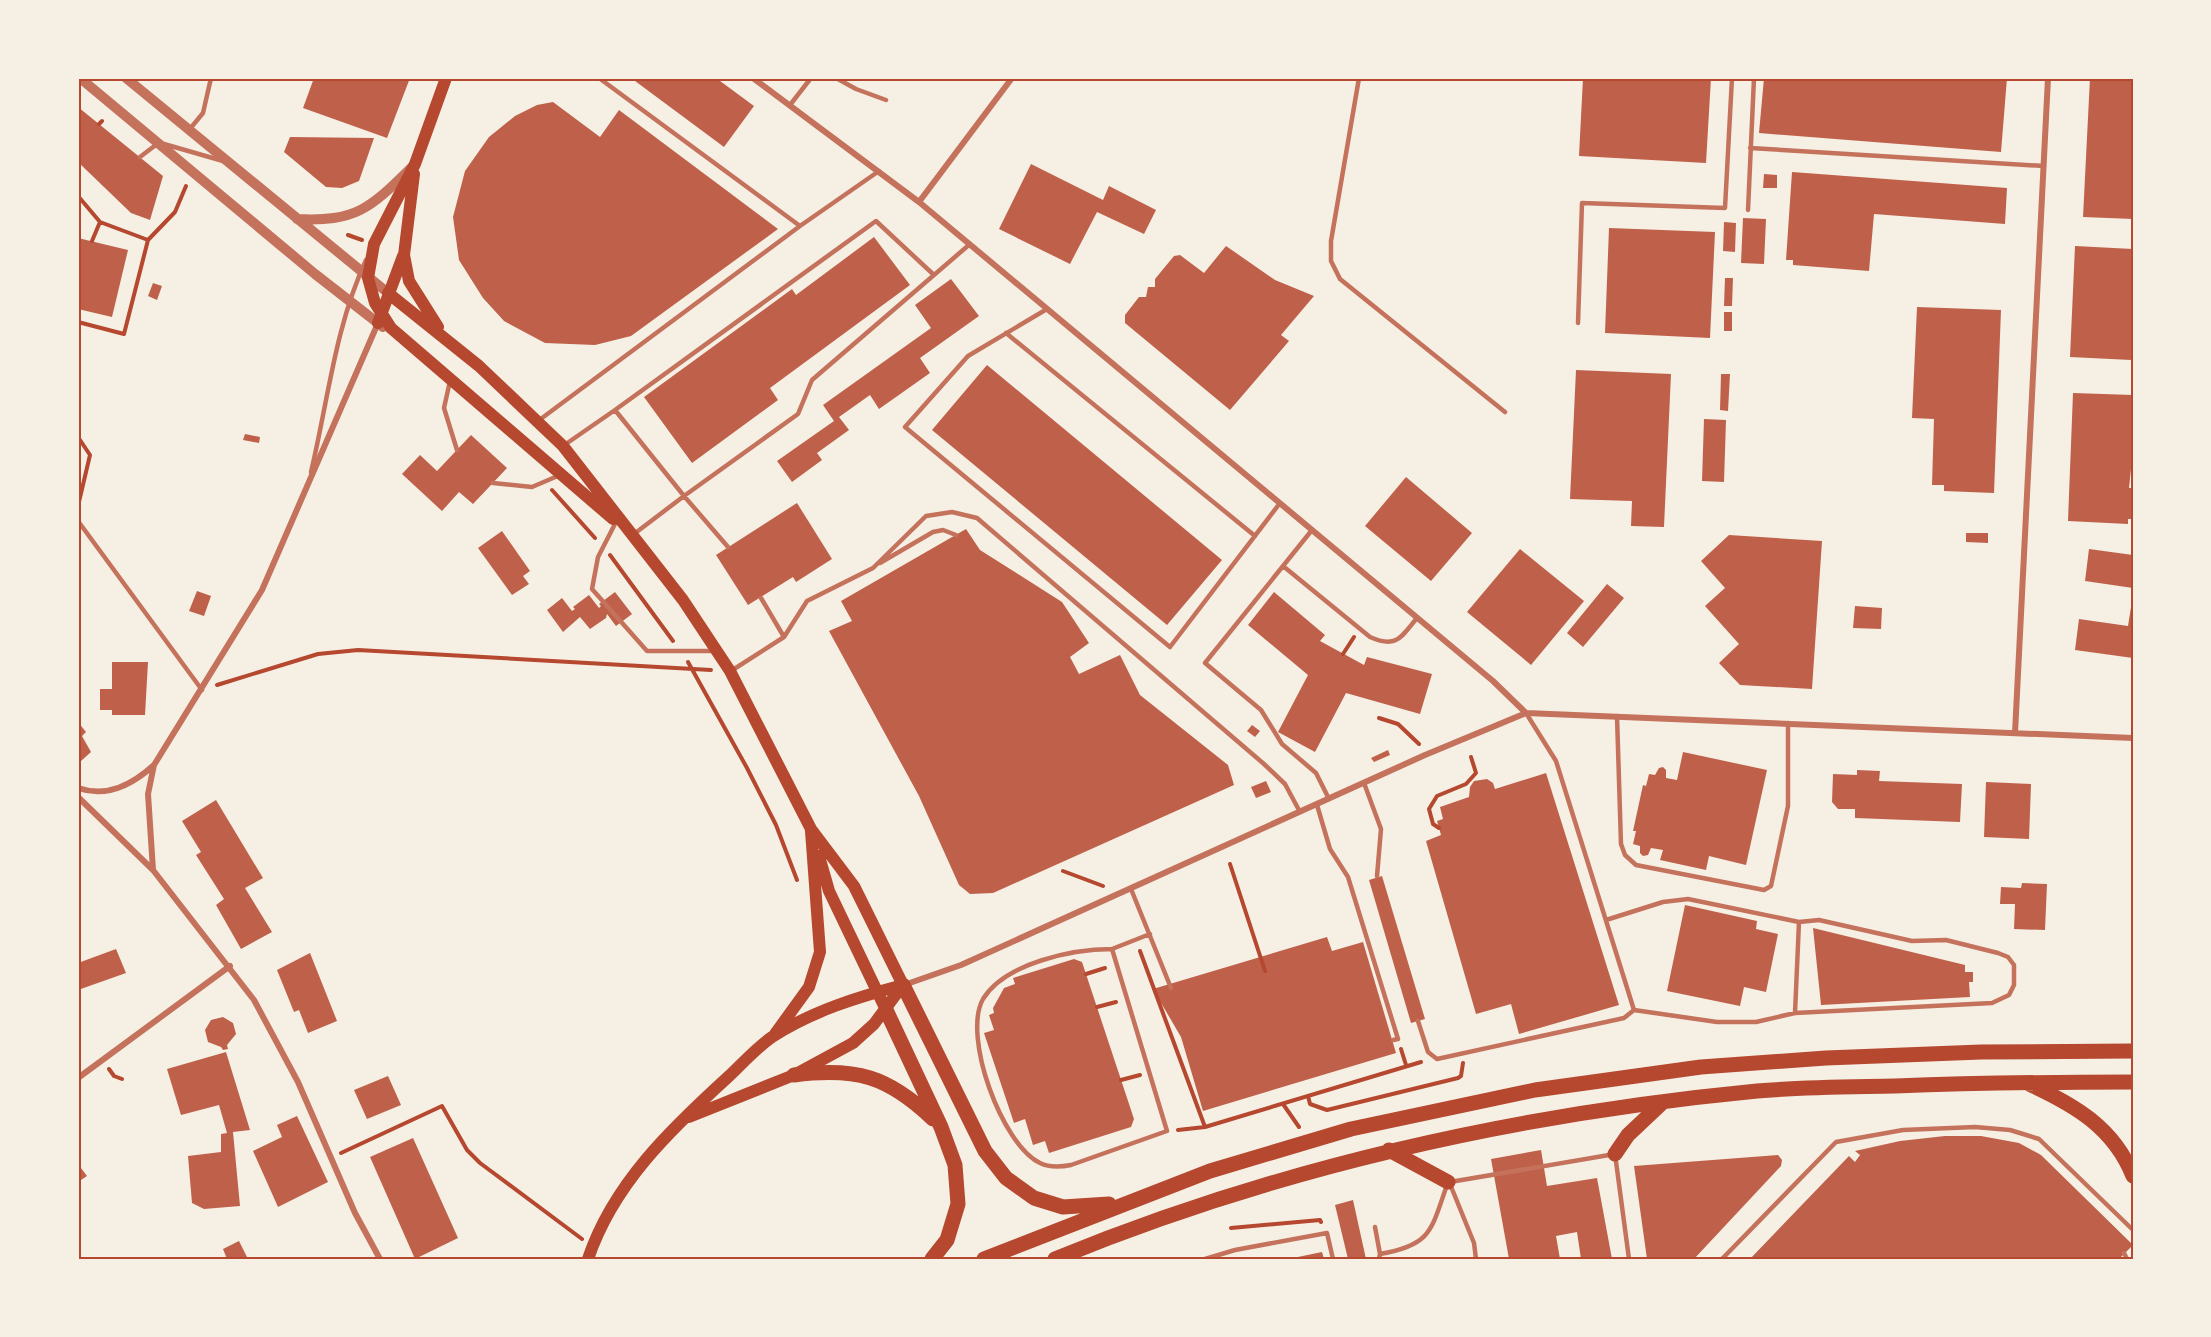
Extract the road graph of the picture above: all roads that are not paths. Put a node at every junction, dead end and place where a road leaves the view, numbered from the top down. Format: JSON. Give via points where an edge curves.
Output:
{"nodes":[{"id":1,"x":80,"y":78,"type":"edge"},
{"id":2,"x":126,"y":78,"type":"edge"},
{"id":3,"x":211,"y":78,"type":"edge"},
{"id":4,"x":446,"y":78,"type":"edge"},
{"id":5,"x":452,"y":78,"type":"edge"},
{"id":6,"x":599,"y":78,"type":"edge"},
{"id":7,"x":753,"y":78,"type":"edge"},
{"id":8,"x":811,"y":78,"type":"edge"},
{"id":9,"x":836,"y":78,"type":"edge"},
{"id":10,"x":1012,"y":78,"type":"edge"},
{"id":11,"x":1359,"y":78,"type":"edge"},
{"id":12,"x":1732,"y":78,"type":"edge"},
{"id":13,"x":1754,"y":78,"type":"edge"},
{"id":14,"x":2048,"y":78,"type":"edge"},
{"id":15,"x":886,"y":100,"type":"dead end"},
{"id":16,"x":439,"y":103,"type":"junction"},
{"id":17,"x":790,"y":105,"type":"junction"},
{"id":18,"x":189,"y":130,"type":"junction"},
{"id":19,"x":159,"y":142,"type":"junction"},
{"id":20,"x":1750,"y":148,"type":"junction"},
{"id":21,"x":140,"y":157,"type":"dead end"},
{"id":22,"x":230,"y":163,"type":"junction"},
{"id":23,"x":415,"y":164,"type":"junction"},
{"id":24,"x":2044,"y":166,"type":"junction"},
{"id":25,"x":879,"y":171,"type":"junction"},
{"id":26,"x":919,"y":202,"type":"junction"},
{"id":27,"x":1748,"y":210,"type":"dead end"},
{"id":28,"x":297,"y":219,"type":"junction"},
{"id":29,"x":800,"y":226,"type":"junction"},
{"id":30,"x":970,"y":244,"type":"junction"},
{"id":31,"x":404,"y":255,"type":"junction"},
{"id":32,"x":365,"y":275,"type":"junction"},
{"id":33,"x":934,"y":275,"type":"junction"},
{"id":34,"x":388,"y":293,"type":"junction"},
{"id":35,"x":349,"y":302,"type":"junction"},
{"id":36,"x":1047,"y":309,"type":"junction"},
{"id":37,"x":380,"y":318,"type":"junction"},
{"id":38,"x":1578,"y":323,"type":"dead end"},
{"id":39,"x":1006,"y":333,"type":"junction"},
{"id":40,"x":447,"y":340,"type":"junction"},
{"id":41,"x":450,"y":378,"type":"junction"},
{"id":42,"x":615,"y":410,"type":"junction"},
{"id":43,"x":1505,"y":412,"type":"dead end"},
{"id":44,"x":538,"y":421,"type":"junction"},
{"id":45,"x":563,"y":446,"type":"junction"},
{"id":46,"x":457,"y":450,"type":"dead end"},
{"id":47,"x":560,"y":475,"type":"junction"},
{"id":48,"x":493,"y":483,"type":"dead end"},
{"id":49,"x":308,"y":484,"type":"junction"},
{"id":50,"x":684,"y":496,"type":"junction"},
{"id":51,"x":1280,"y":503,"type":"junction"},
{"id":52,"x":78,"y":521,"type":"edge"},
{"id":53,"x":616,"y":522,"type":"junction"},
{"id":54,"x":1312,"y":530,"type":"junction"},
{"id":55,"x":956,"y":535,"type":"dead end"},
{"id":56,"x":632,"y":536,"type":"junction"},
{"id":57,"x":1255,"y":536,"type":"junction"},
{"id":58,"x":728,"y":547,"type":"dead end"},
{"id":59,"x":1283,"y":566,"type":"junction"},
{"id":60,"x":873,"y":567,"type":"junction"},
{"id":61,"x":760,"y":598,"type":"dead end"},
{"id":62,"x":1417,"y":618,"type":"junction"},
{"id":63,"x":784,"y":637,"type":"junction"},
{"id":64,"x":717,"y":651,"type":"junction"},
{"id":65,"x":730,"y":671,"type":"junction"},
{"id":66,"x":202,"y":690,"type":"junction"},
{"id":67,"x":1526,"y":713,"type":"junction"},
{"id":68,"x":1617,"y":716,"type":"junction"},
{"id":69,"x":1788,"y":723,"type":"junction"},
{"id":70,"x":2015,"y":733,"type":"junction"},
{"id":71,"x":2133,"y":738,"type":"edge"},
{"id":72,"x":154,"y":765,"type":"junction"},
{"id":73,"x":1364,"y":783,"type":"junction"},
{"id":74,"x":78,"y":788,"type":"edge"},
{"id":75,"x":78,"y":797,"type":"edge"},
{"id":76,"x":1329,"y":800,"type":"junction"},
{"id":77,"x":1317,"y":805,"type":"junction"},
{"id":78,"x":1300,"y":812,"type":"junction"},
{"id":79,"x":811,"y":829,"type":"junction"},
{"id":80,"x":153,"y":870,"type":"junction"},
{"id":81,"x":1377,"y":876,"type":"dead end"},
{"id":82,"x":1131,"y":889,"type":"junction"},
{"id":83,"x":1606,"y":920,"type":"junction"},
{"id":84,"x":1799,"y":922,"type":"junction"},
{"id":85,"x":1150,"y":934,"type":"junction"},
{"id":86,"x":1112,"y":949,"type":"junction"},
{"id":87,"x":865,"y":965,"type":"junction"},
{"id":88,"x":230,"y":966,"type":"junction"},
{"id":89,"x":903,"y":985,"type":"junction"},
{"id":90,"x":1171,"y":988,"type":"dead end"},
{"id":91,"x":877,"y":992,"type":"junction"},
{"id":92,"x":886,"y":1010,"type":"junction"},
{"id":93,"x":1634,"y":1011,"type":"junction"},
{"id":94,"x":1796,"y":1013,"type":"junction"},
{"id":95,"x":1418,"y":1021,"type":"dead end"},
{"id":96,"x":772,"y":1038,"type":"junction"},
{"id":97,"x":1393,"y":1040,"type":"dead end"},
{"id":98,"x":2133,"y":1052,"type":"edge"},
{"id":99,"x":794,"y":1075,"type":"junction"},
{"id":100,"x":78,"y":1078,"type":"edge"},
{"id":101,"x":2024,"y":1082,"type":"junction"},
{"id":102,"x":2133,"y":1082,"type":"edge"},
{"id":103,"x":1663,"y":1102,"type":"junction"},
{"id":104,"x":680,"y":1120,"type":"junction"},
{"id":105,"x":941,"y":1127,"type":"junction"},
{"id":106,"x":1389,"y":1150,"type":"junction"},
{"id":107,"x":1615,"y":1154,"type":"junction"},
{"id":108,"x":2132,"y":1173,"type":"edge"},
{"id":109,"x":1448,"y":1182,"type":"junction"},
{"id":110,"x":1130,"y":1203,"type":"junction"},
{"id":111,"x":1375,"y":1227,"type":"dead end"},
{"id":112,"x":2133,"y":1230,"type":"edge"},
{"id":113,"x":1104,"y":1239,"type":"junction"},
{"id":114,"x":2124,"y":1253,"type":"dead end"},
{"id":115,"x":1379,"y":1256,"type":"edge"},
{"id":116,"x":380,"y":1259,"type":"edge"},
{"id":117,"x":588,"y":1259,"type":"edge"},
{"id":118,"x":932,"y":1259,"type":"edge"},
{"id":119,"x":984,"y":1259,"type":"edge"},
{"id":120,"x":1055,"y":1259,"type":"edge"},
{"id":121,"x":1088,"y":1259,"type":"edge"},
{"id":122,"x":1204,"y":1259,"type":"edge"},
{"id":123,"x":1333,"y":1259,"type":"edge"},
{"id":124,"x":1476,"y":1259,"type":"edge"},
{"id":125,"x":1629,"y":1259,"type":"edge"},
{"id":126,"x":1722,"y":1259,"type":"edge"},
{"id":127,"x":2127,"y":1259,"type":"edge"}],
"edges":[{"from":1,"to":19,"type":"street"},
{"from":2,"to":18,"type":"street"},
{"from":3,"to":18,"type":"lane","via":[[203,112]]},
{"from":4,"to":16,"type":"main road"},
{"from":5,"to":16,"type":"main road"},
{"from":6,"to":29,"type":"lane"},
{"from":7,"to":17,"type":"street"},
{"from":8,"to":17,"type":"lane"},
{"from":9,"to":15,"type":"lane"},
{"from":10,"to":26,"type":"street"},
{"from":11,"to":43,"type":"lane","via":[[1331,242],[1332,261],[1340,279]]},
{"from":12,"to":38,"type":"lane","via":[[1725,208],[1582,203]]},
{"from":13,"to":20,"type":"lane"},
{"from":14,"to":24,"type":"street"},
{"from":16,"to":23,"type":"main road"},
{"from":17,"to":25,"type":"street"},
{"from":18,"to":22,"type":"street"},
{"from":19,"to":21,"type":"lane"},
{"from":19,"to":22,"type":"lane"},
{"from":19,"to":35,"type":"street"},
{"from":20,"to":24,"type":"lane"},
{"from":20,"to":27,"type":"lane"},
{"from":22,"to":28,"type":"street"},
{"from":23,"to":28,"type":"street","via":[[376,202],[357,213],[321,220]]},
{"from":23,"to":31,"type":"main road"},
{"from":23,"to":32,"type":"main road","via":[[368,242]]},
{"from":24,"to":70,"type":"street"},
{"from":25,"to":26,"type":"street"},
{"from":25,"to":29,"type":"lane"},
{"from":26,"to":30,"type":"street"},
{"from":28,"to":32,"type":"street"},
{"from":29,"to":44,"type":"lane"},
{"from":30,"to":33,"type":"lane"},
{"from":30,"to":36,"type":"street"},
{"from":31,"to":34,"type":"main road"},
{"from":31,"to":40,"type":"main road","via":[[409,281]]},
{"from":32,"to":34,"type":"street"},
{"from":32,"to":35,"type":"lane"},
{"from":32,"to":37,"type":"main road"},
{"from":33,"to":42,"type":"lane","via":[[876,220]]},
{"from":33,"to":50,"type":"lane","via":[[812,380],[798,414]]},
{"from":34,"to":37,"type":"main road"},
{"from":34,"to":40,"type":"main road"},
{"from":35,"to":37,"type":"street"},
{"from":35,"to":49,"type":"lane"},
{"from":36,"to":39,"type":"lane"},
{"from":36,"to":51,"type":"street"},
{"from":37,"to":41,"type":"main road"},
{"from":37,"to":49,"type":"street"},
{"from":39,"to":57,"type":"lane"},
{"from":39,"to":57,"type":"lane","via":[[968,357],[905,427],[1170,647]]},
{"from":40,"to":44,"type":"main road"},
{"from":41,"to":46,"type":"lane","via":[[444,408]]},
{"from":41,"to":47,"type":"main road"},
{"from":42,"to":45,"type":"lane"},
{"from":42,"to":50,"type":"lane"},
{"from":44,"to":45,"type":"main road"},
{"from":45,"to":56,"type":"main road"},
{"from":47,"to":48,"type":"lane","via":[[532,487]]},
{"from":47,"to":53,"type":"main road"},
{"from":49,"to":66,"type":"street","via":[[262,590]]},
{"from":50,"to":56,"type":"lane"},
{"from":50,"to":58,"type":"lane"},
{"from":51,"to":54,"type":"street"},
{"from":51,"to":57,"type":"lane"},
{"from":52,"to":66,"type":"lane"},
{"from":53,"to":56,"type":"main road"},
{"from":53,"to":64,"type":"lane","via":[[598,556],[592,590],[646,651]]},
{"from":54,"to":59,"type":"lane"},
{"from":54,"to":62,"type":"street"},
{"from":55,"to":60,"type":"lane","via":[[943,530],[933,532]]},
{"from":56,"to":64,"type":"main road"},
{"from":59,"to":62,"type":"lane","via":[[1370,637],[1391,643]]},
{"from":59,"to":76,"type":"lane","via":[[1205,663],[1261,710],[1282,744],[1316,773]]},
{"from":60,"to":63,"type":"lane","via":[[807,601]]},
{"from":60,"to":78,"type":"lane","via":[[926,516],[952,512],[977,518],[1278,777]]},
{"from":61,"to":63,"type":"lane"},
{"from":62,"to":67,"type":"street"},
{"from":63,"to":65,"type":"lane"},
{"from":64,"to":65,"type":"main road"},
{"from":65,"to":79,"type":"main road"},
{"from":66,"to":72,"type":"street"},
{"from":67,"to":68,"type":"street"},
{"from":67,"to":73,"type":"street"},
{"from":67,"to":83,"type":"lane","via":[[1556,761]]},
{"from":68,"to":69,"type":"street"},
{"from":68,"to":69,"type":"lane","via":[[1621,844],[1625,855],[1635,865],[1764,890],[1771,886],[1788,806]]},
{"from":69,"to":70,"type":"street"},
{"from":70,"to":71,"type":"street"},
{"from":72,"to":74,"type":"street","via":[[122,788],[93,793]]},
{"from":72,"to":80,"type":"street","via":[[148,794]]},
{"from":73,"to":76,"type":"street"},
{"from":73,"to":81,"type":"lane","via":[[1381,829]]},
{"from":75,"to":80,"type":"street"},
{"from":76,"to":77,"type":"street"},
{"from":77,"to":78,"type":"street"},
{"from":77,"to":97,"type":"lane","via":[[1330,849],[1348,877],[1398,1039]]},
{"from":78,"to":82,"type":"street"},
{"from":79,"to":87,"type":"main road","via":[[829,891]]},
{"from":79,"to":89,"type":"main road","via":[[854,886]]},
{"from":79,"to":96,"type":"main road","via":[[820,952],[809,987]]},
{"from":80,"to":88,"type":"street"},
{"from":82,"to":85,"type":"lane"},
{"from":82,"to":89,"type":"street","via":[[961,965]]},
{"from":83,"to":84,"type":"lane","via":[[1678,898]]},
{"from":83,"to":93,"type":"lane"},
{"from":84,"to":94,"type":"lane"},
{"from":84,"to":94,"type":"lane","via":[[1819,920],[1912,941],[1946,940],[1988,950],[2008,957],[2015,975],[2009,994],[1992,1003]]},
{"from":85,"to":86,"type":"lane"},
{"from":85,"to":90,"type":"lane"},
{"from":86,"to":86,"type":"lane","via":[[1167,1131],[1071,1165],[1041,1164],[1027,1155],[1006,1126],[977,1047],[975,1029],[983,999],[1006,976],[1081,949]]},
{"from":87,"to":89,"type":"main road","via":[[881,980]]},
{"from":87,"to":91,"type":"main road"},
{"from":88,"to":100,"type":"street"},
{"from":88,"to":116,"type":"street","via":[[276,1038],[355,1213]]},
{"from":89,"to":91,"type":"main road"},
{"from":89,"to":92,"type":"main road"},
{"from":89,"to":110,"type":"main road","via":[[985,1151],[1006,1178],[1034,1198],[1062,1207]]},
{"from":91,"to":92,"type":"main road"},
{"from":91,"to":96,"type":"main road","via":[[838,1004]]},
{"from":92,"to":99,"type":"main road","via":[[854,1042]]},
{"from":92,"to":105,"type":"main road"},
{"from":93,"to":94,"type":"lane","via":[[1716,1022],[1756,1022]]},
{"from":93,"to":95,"type":"lane","via":[[1624,1018],[1437,1059],[1428,1052]]},
{"from":96,"to":104,"type":"main road"},
{"from":98,"to":110,"type":"main road","via":[[1826,1058],[1701,1067],[1535,1090],[1351,1129],[1210,1171]]},
{"from":99,"to":104,"type":"main road"},
{"from":99,"to":105,"type":"main road","via":[[857,1074],[884,1082],[910,1097]]},
{"from":101,"to":102,"type":"main road"},
{"from":101,"to":103,"type":"main road","via":[[1760,1091]]},
{"from":101,"to":108,"type":"main road","via":[[2090,1117],[2106,1132]]},
{"from":103,"to":106,"type":"main road"},
{"from":103,"to":107,"type":"main road","via":[[1628,1135]]},
{"from":104,"to":117,"type":"main road","via":[[613,1201]]},
{"from":105,"to":118,"type":"main road","via":[[955,1165],[958,1204],[947,1240]]},
{"from":106,"to":109,"type":"main road"},
{"from":106,"to":113,"type":"main road","via":[[1286,1178]]},
{"from":107,"to":109,"type":"lane"},
{"from":107,"to":125,"type":"lane"},
{"from":109,"to":115,"type":"lane","via":[[1425,1237],[1413,1246]]},
{"from":109,"to":124,"type":"lane","via":[[1474,1243]]},
{"from":110,"to":119,"type":"main road"},
{"from":111,"to":115,"type":"lane"},
{"from":112,"to":126,"type":"lane","via":[[2039,1139],[2010,1130],[1975,1127],[1903,1130],[1836,1142]]},
{"from":113,"to":120,"type":"main road"},
{"from":113,"to":121,"type":"main road"},
{"from":114,"to":127,"type":"lane"},
{"from":122,"to":123,"type":"lane","via":[[1327,1233]]}]}
